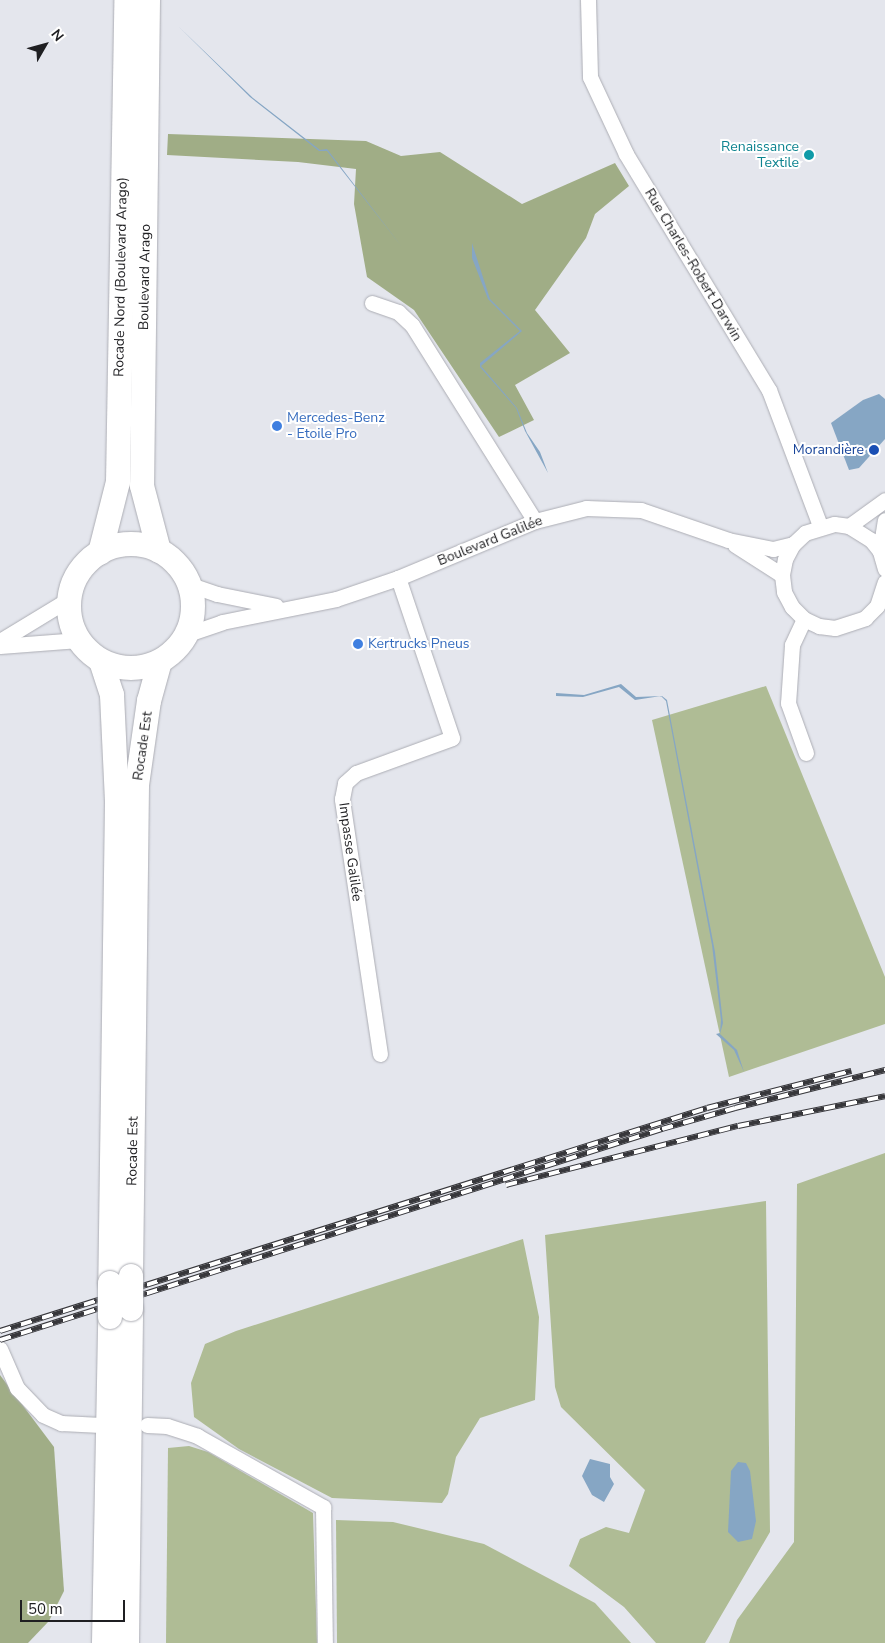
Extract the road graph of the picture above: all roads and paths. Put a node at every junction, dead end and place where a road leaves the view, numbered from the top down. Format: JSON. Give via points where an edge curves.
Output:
{"nodes":[{"id":1,"x":126,"y":0,"type":"edge"},
{"id":2,"x":148,"y":0,"type":"edge"},
{"id":3,"x":588,"y":0,"type":"edge"},
{"id":4,"x":372,"y":303,"type":"dead end"},
{"id":5,"x":885,"y":500,"type":"edge"},
{"id":6,"x":885,"y":520,"type":"edge"},
{"id":7,"x":535,"y":521,"type":"junction"},
{"id":8,"x":820,"y":526,"type":"junction"},
{"id":9,"x":849,"y":526,"type":"junction"},
{"id":10,"x":728,"y":540,"type":"junction"},
{"id":11,"x":793,"y":544,"type":"junction"},
{"id":12,"x":159,"y":551,"type":"junction"},
{"id":13,"x":880,"y":551,"type":"junction"},
{"id":14,"x":100,"y":553,"type":"junction"},
{"id":15,"x":885,"y":568,"type":"edge"},
{"id":16,"x":782,"y":575,"type":"junction"},
{"id":17,"x":398,"y":578,"type":"junction"},
{"id":18,"x":885,"y":582,"type":"edge"},
{"id":19,"x":188,"y":584,"type":"junction"},
{"id":20,"x":69,"y":599,"type":"junction"},
{"id":21,"x":282,"y":608,"type":"junction"},
{"id":22,"x":804,"y":619,"type":"junction"},
{"id":23,"x":185,"y":635,"type":"junction"},
{"id":24,"x":79,"y":640,"type":"junction"},
{"id":25,"x":0,"y":641,"type":"edge"},
{"id":26,"x":0,"y":646,"type":"edge"},
{"id":27,"x":101,"y":661,"type":"junction"},
{"id":28,"x":160,"y":661,"type":"junction"},
{"id":29,"x":806,"y":753,"type":"dead end"},
{"id":30,"x":380,"y":1054,"type":"dead end"},
{"id":31,"x":121,"y":1279,"type":"junction"},
{"id":32,"x":121,"y":1313,"type":"junction"},
{"id":33,"x":2,"y":1354,"type":"edge"},
{"id":34,"x":96,"y":1424,"type":"dead end"},
{"id":35,"x":147,"y":1425,"type":"dead end"},
{"id":36,"x":104,"y":1643,"type":"edge"},
{"id":37,"x":127,"y":1643,"type":"edge"},
{"id":38,"x":325,"y":1643,"type":"edge"}],
"edges":[{"from":1,"to":14,"type":"main road","name":"Rocade Nord (Boulevard Arago)","via":[[118,482]]},
{"from":2,"to":12,"type":"main road","name":"Boulevard Arago","via":[[142,486]]},
{"from":3,"to":8,"type":"street","name":"Rue Charles-Robert Darwin","via":[[590,77],[626,154],[769,390]]},
{"from":4,"to":7,"type":"street","via":[[398,312],[412,325]]},
{"from":5,"to":9,"type":"street"},
{"from":6,"to":13,"type":"street"},
{"from":7,"to":10,"type":"street","name":"Boulevard Galilée","via":[[586,508],[641,510]]},
{"from":7,"to":17,"type":"street","name":"Boulevard Galilée"},
{"from":8,"to":9,"type":"street"},
{"from":8,"to":11,"type":"street"},
{"from":9,"to":13,"type":"street","via":[[861,532]]},
{"from":10,"to":11,"type":"street","name":"Boulevard Galilée","via":[[773,549]]},
{"from":10,"to":16,"type":"street","name":"Boulevard Galilée"},
{"from":11,"to":16,"type":"street","via":[[785,559]]},
{"from":12,"to":14,"type":"main road","via":[[140,545],[119,545]]},
{"from":12,"to":19,"type":"main road","via":[[174,562]]},
{"from":13,"to":15,"type":"street"},
{"from":14,"to":20,"type":"main road","via":[[85,564]]},
{"from":16,"to":22,"type":"street","via":[[784,592]]},
{"from":17,"to":21,"type":"street","name":"Boulevard Galilée","via":[[336,599]]},
{"from":17,"to":30,"type":"street","name":"Impasse Galilée","via":[[452,738],[356,773],[344,784],[342,799]]},
{"from":18,"to":22,"type":"street","via":[[876,606],[865,618],[851,625],[819,626]]},
{"from":19,"to":21,"type":"street","name":"Boulevard Galilée","via":[[217,594]]},
{"from":19,"to":23,"type":"main road","via":[[193,609]]},
{"from":20,"to":24,"type":"main road","via":[[70,618]]},
{"from":20,"to":25,"type":"street"},
{"from":21,"to":23,"type":"street","name":"Boulevard Galilée","via":[[222,622]]},
{"from":22,"to":29,"type":"street","via":[[792,644],[788,703]]},
{"from":23,"to":28,"type":"main road","via":[[177,648]]},
{"from":24,"to":26,"type":"street"},
{"from":24,"to":27,"type":"main road"},
{"from":27,"to":28,"type":"main road","via":[[120,668]]},
{"from":27,"to":31,"type":"main road","via":[[112,695],[117,803]]},
{"from":28,"to":31,"type":"main road","name":"Rocade Est","via":[[149,701],[137,785]]},
{"from":31,"to":32,"type":"main road","name":"Rocade Est","bridge":true},
{"from":32,"to":36,"type":"main road","name":"Rocade Est"},
{"from":32,"to":37,"type":"main road","name":"Rocade Est"},
{"from":33,"to":34,"type":"street","via":[[17,1388],[43,1415],[61,1423]]},
{"from":35,"to":38,"type":"street","via":[[167,1426],[197,1436],[324,1507]]}]}
